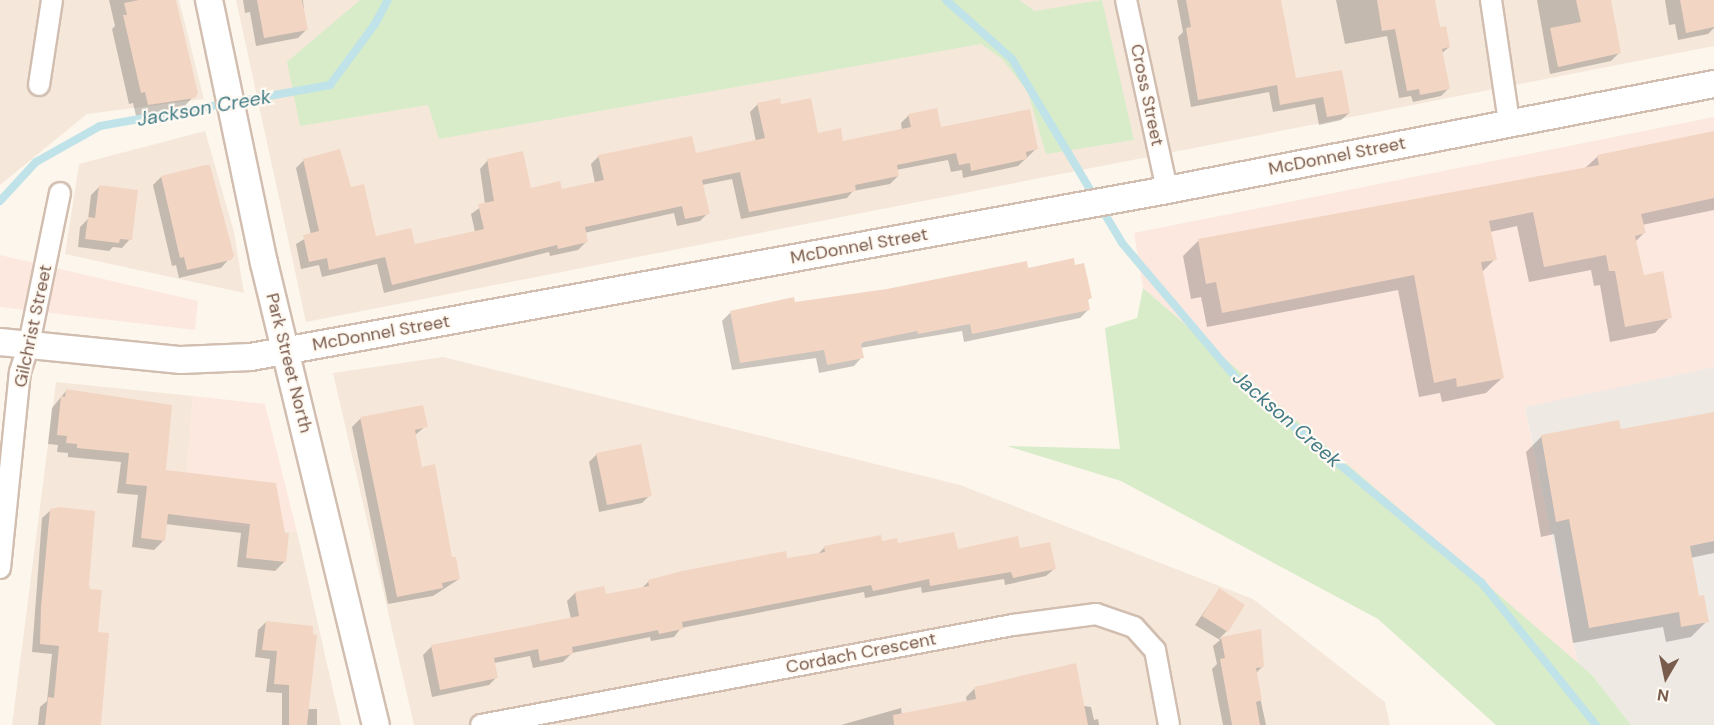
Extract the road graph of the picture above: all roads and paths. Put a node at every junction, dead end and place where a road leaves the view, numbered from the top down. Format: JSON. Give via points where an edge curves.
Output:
{"nodes":[{"id":1,"x":52,"y":0,"type":"edge"},
{"id":2,"x":208,"y":0,"type":"edge"},
{"id":3,"x":1126,"y":0,"type":"edge"},
{"id":4,"x":1491,"y":0,"type":"edge"},
{"id":5,"x":1714,"y":84,"type":"edge"},
{"id":6,"x":39,"y":85,"type":"dead end"},
{"id":7,"x":1509,"y":122,"type":"junction"},
{"id":8,"x":1167,"y":190,"type":"junction"},
{"id":9,"x":60,"y":193,"type":"dead end"},
{"id":10,"x":0,"y":342,"type":"edge"},
{"id":11,"x":29,"y":344,"type":"junction"},
{"id":12,"x":287,"y":350,"type":"junction"},
{"id":13,"x":0,"y":568,"type":"edge"},
{"id":14,"x":376,"y":725,"type":"edge"},
{"id":15,"x":481,"y":725,"type":"edge"},
{"id":16,"x":1169,"y":725,"type":"edge"}],
"edges":[{"from":1,"to":6,"type":"street"},
{"from":2,"to":12,"type":"street","name":"Park Street North","via":[[236,117],[264,263]]},
{"from":3,"to":8,"type":"street","name":"Cross Street"},
{"from":4,"to":7,"type":"street"},
{"from":5,"to":7,"type":"street","name":"McDonnel Street"},
{"from":7,"to":8,"type":"street","name":"McDonnel Street"},
{"from":8,"to":12,"type":"street","name":"McDonnel Street"},
{"from":9,"to":11,"type":"street","name":"Gilchrist Street"},
{"from":10,"to":11,"type":"street","name":"McDonnel Street"},
{"from":11,"to":12,"type":"street","name":"McDonnel Street","via":[[199,361]]},
{"from":11,"to":13,"type":"street","name":"Gilchrist Street","via":[[20,372]]},
{"from":12,"to":14,"type":"street","name":"Park Street North"},
{"from":15,"to":16,"type":"street","name":"Cordach Crescent","via":[[1013,625],[1096,614],[1134,627],[1155,650]]}]}
